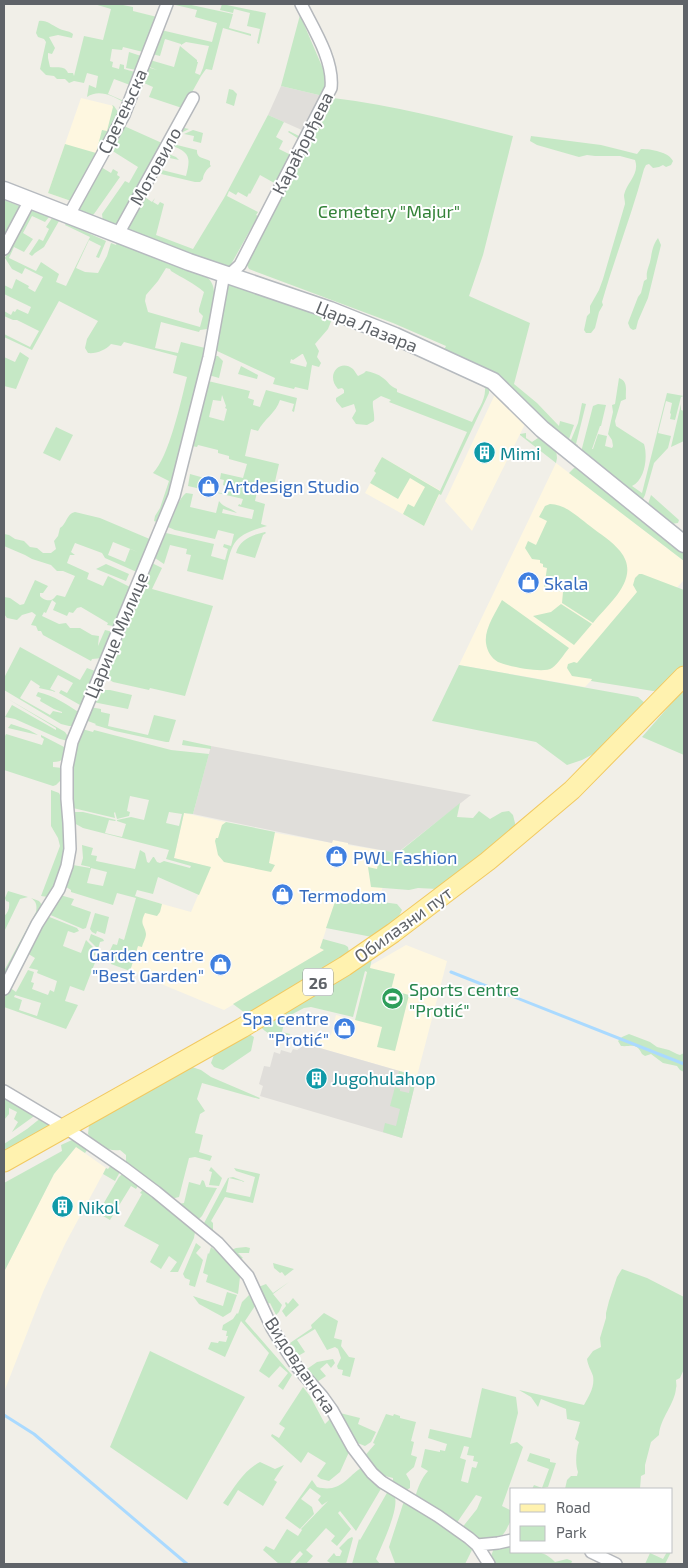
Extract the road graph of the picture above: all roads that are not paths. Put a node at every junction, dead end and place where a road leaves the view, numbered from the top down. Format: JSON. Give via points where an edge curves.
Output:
{"nodes":[{"id":1,"x":167,"y":4,"type":"edge"},
{"id":2,"x":301,"y":4,"type":"edge"},
{"id":3,"x":192,"y":98,"type":"dead end"},
{"id":4,"x":4,"y":190,"type":"edge"},
{"id":5,"x":30,"y":200,"type":"junction"},
{"id":6,"x":69,"y":215,"type":"junction"},
{"id":7,"x":118,"y":234,"type":"junction"},
{"id":8,"x":4,"y":249,"type":"edge"},
{"id":9,"x":226,"y":275,"type":"junction"},
{"id":10,"x":684,"y":544,"type":"edge"},
{"id":11,"x":684,"y":676,"type":"edge"},
{"id":12,"x":4,"y":989,"type":"edge"},
{"id":13,"x":4,"y":1091,"type":"edge"},
{"id":14,"x":66,"y":1128,"type":"junction"},
{"id":15,"x":4,"y":1162,"type":"edge"},
{"id":16,"x":510,"y":1540,"type":"edge"},
{"id":17,"x":477,"y":1545,"type":"junction"},
{"id":18,"x":593,"y":1553,"type":"edge"},
{"id":19,"x":489,"y":1564,"type":"edge"},
{"id":20,"x":616,"y":1564,"type":"edge"}],
"edges":[{"from":1,"to":6,"type":"street","name":"Сретењска","via":[[124,115]]},
{"from":2,"to":9,"type":"street","name":"Карађорђева","via":[[330,67],[331,88],[240,265]]},
{"from":3,"to":7,"type":"street","name":"Мотовило"},
{"from":4,"to":5,"type":"street","name":"Цара Лазара"},
{"from":5,"to":6,"type":"street","name":"Цара Лазара"},
{"from":5,"to":8,"type":"street"},
{"from":6,"to":7,"type":"street","name":"Цара Лазара"},
{"from":7,"to":9,"type":"street","name":"Цара Лазара"},
{"from":9,"to":10,"type":"street","name":"Цара Лазара","via":[[330,310],[493,381],[542,430]]},
{"from":9,"to":12,"type":"street","name":"Царице Милице","via":[[174,496],[72,742],[67,767],[70,849],[63,881]]},
{"from":11,"to":14,"type":"main road","name":"Обилазни пут","number":"26","via":[[572,790],[480,868],[393,933],[248,1025]]},
{"from":13,"to":14,"type":"street"},
{"from":14,"to":15,"type":"main road","name":"Обилазни пут","number":"26"},
{"from":14,"to":17,"type":"street","name":"Видовданска","via":[[143,1182],[218,1243],[248,1276],[280,1341],[332,1410],[353,1448],[372,1473]]},
{"from":16,"to":17,"type":"street"},
{"from":17,"to":19,"type":"street","name":"Видовданска"},
{"from":18,"to":20,"type":"street"}]}
